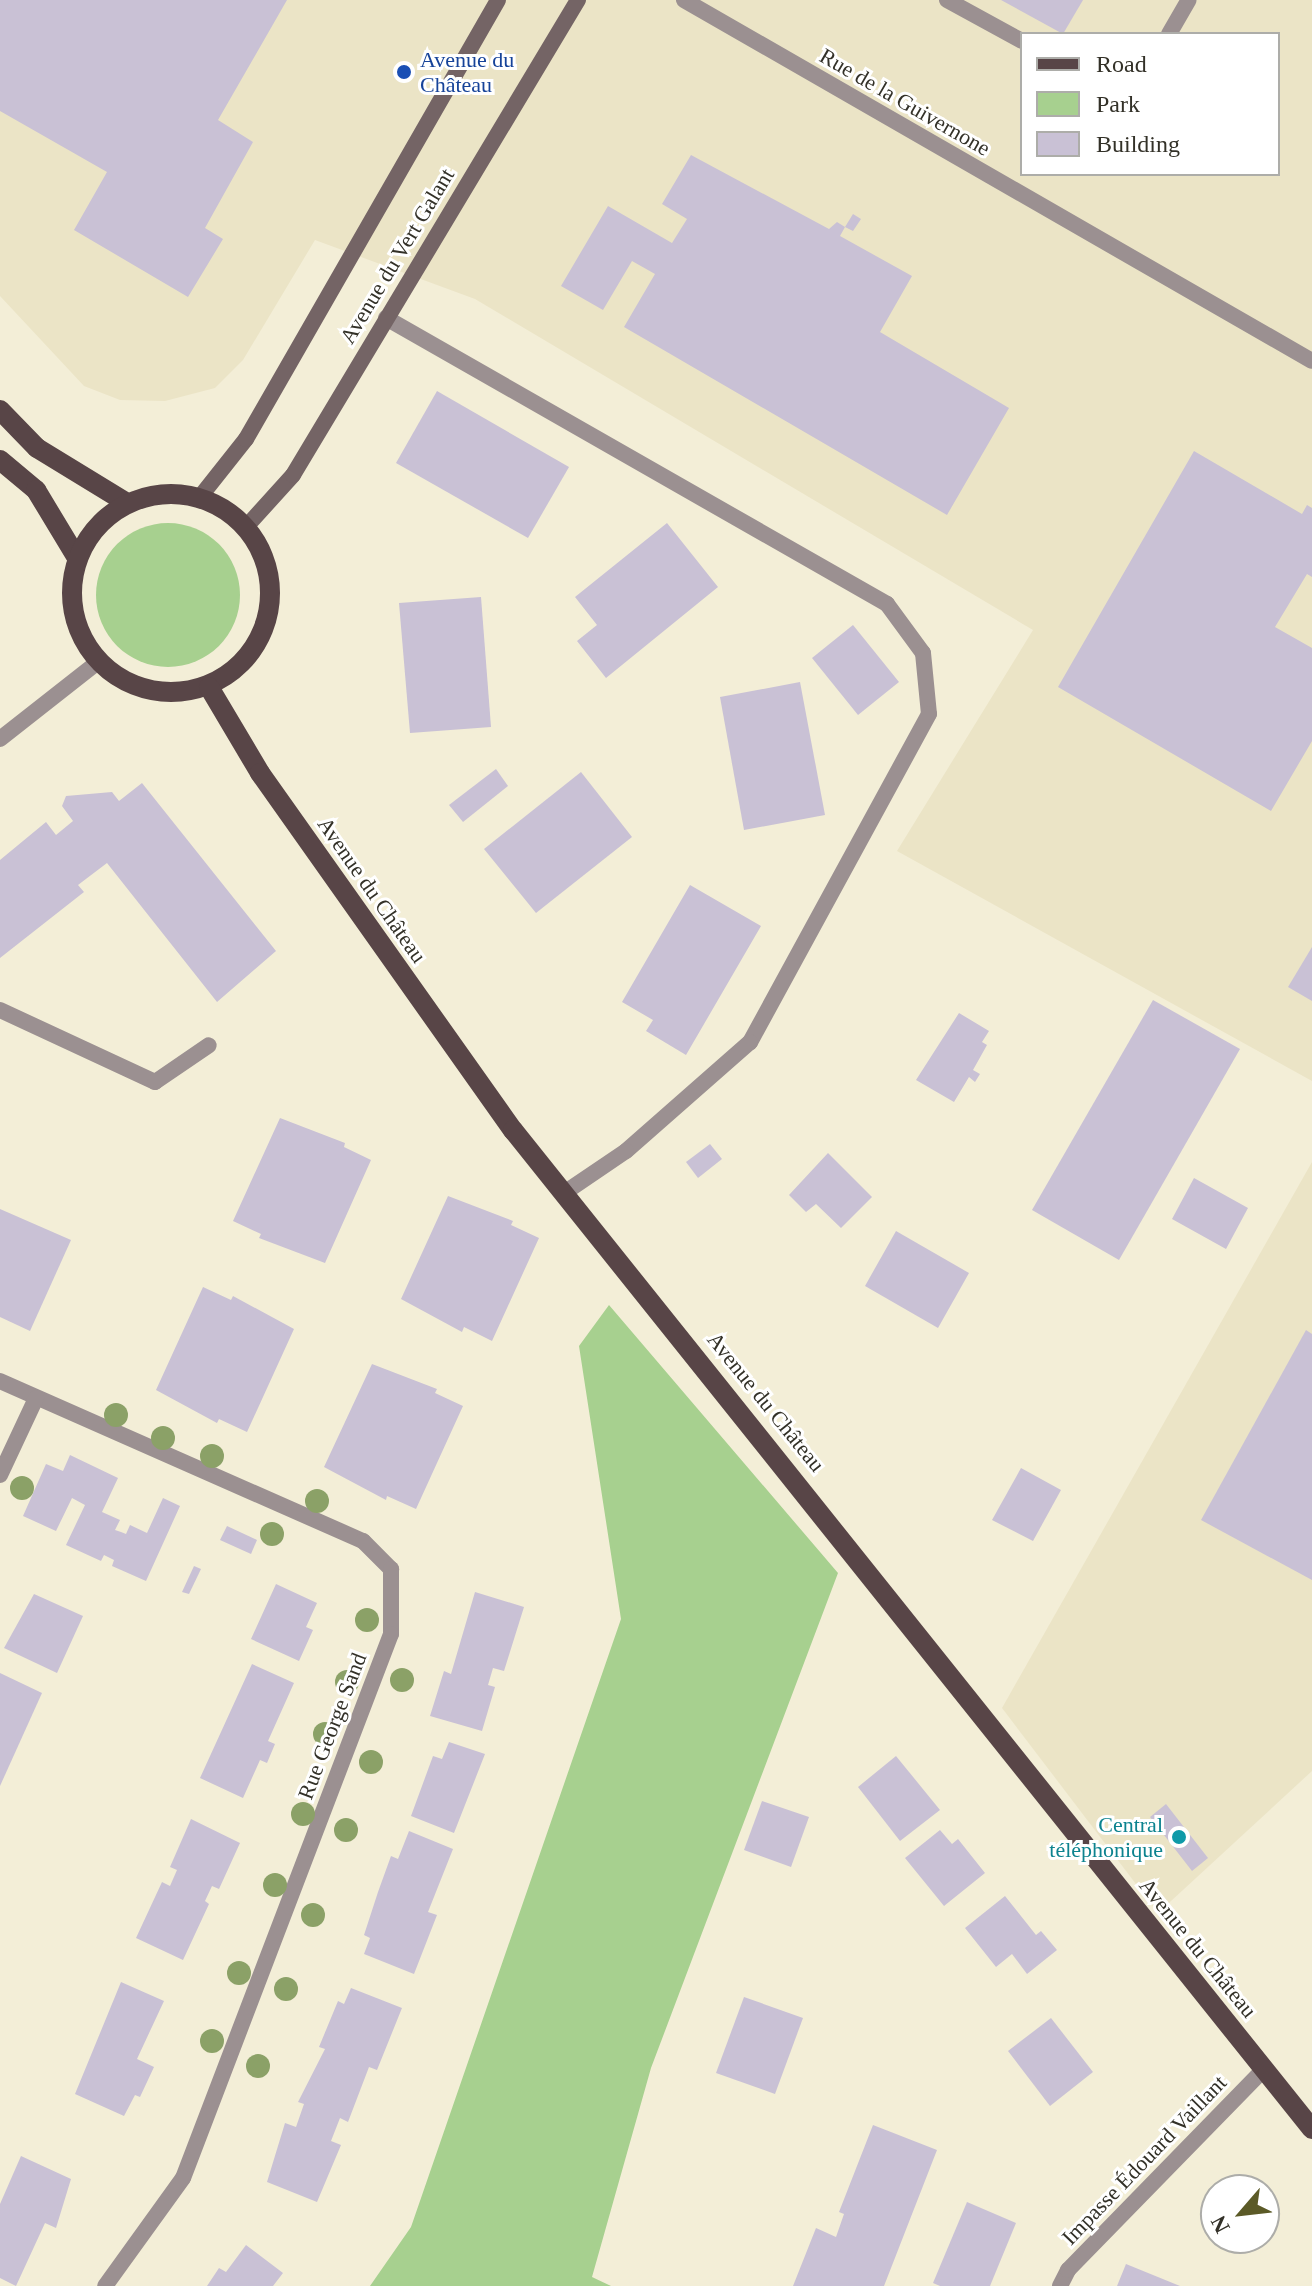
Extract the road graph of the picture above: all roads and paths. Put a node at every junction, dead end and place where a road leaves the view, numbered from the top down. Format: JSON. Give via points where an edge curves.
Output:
{"nodes":[{"id":1,"x":498,"y":0,"type":"edge"},
{"id":2,"x":578,"y":0,"type":"edge"},
{"id":3,"x":684,"y":0,"type":"edge"},
{"id":4,"x":947,"y":0,"type":"edge"},
{"id":5,"x":1189,"y":0,"type":"edge"},
{"id":6,"x":1170,"y":32,"type":"edge"},
{"id":7,"x":1020,"y":40,"type":"edge"},
{"id":8,"x":386,"y":318,"type":"junction"},
{"id":9,"x":1312,"y":361,"type":"edge"},
{"id":10,"x":0,"y":410,"type":"edge"},
{"id":11,"x":0,"y":460,"type":"edge"},
{"id":12,"x":200,"y":497,"type":"junction"},
{"id":13,"x":127,"y":503,"type":"junction"},
{"id":14,"x":246,"y":527,"type":"junction"},
{"id":15,"x":77,"y":558,"type":"junction"},
{"id":16,"x":98,"y":662,"type":"junction"},
{"id":17,"x":209,"y":687,"type":"junction"},
{"id":18,"x":0,"y":739,"type":"edge"},
{"id":19,"x":0,"y":1010,"type":"edge"},
{"id":20,"x":209,"y":1045,"type":"dead end"},
{"id":21,"x":564,"y":1193,"type":"junction"},
{"id":22,"x":0,"y":1381,"type":"edge"},
{"id":23,"x":36,"y":1398,"type":"junction"},
{"id":24,"x":0,"y":1475,"type":"edge"},
{"id":25,"x":1264,"y":2069,"type":"junction"},
{"id":26,"x":1312,"y":2129,"type":"edge"},
{"id":27,"x":105,"y":2286,"type":"edge"},
{"id":28,"x":1060,"y":2286,"type":"edge"}],
"edges":[{"from":1,"to":12,"type":"street","name":"Avenue du Vert Galant","via":[[246,439]]},
{"from":2,"to":8,"type":"street","name":"Avenue du Vert Galant"},
{"from":3,"to":9,"type":"street","name":"Rue de la Guivernone"},
{"from":4,"to":7,"type":"street"},
{"from":5,"to":6,"type":"street"},
{"from":8,"to":14,"type":"street","name":"Avenue du Vert Galant","via":[[293,475]]},
{"from":8,"to":21,"type":"street","via":[[887,604],[923,653],[929,714],[750,1042],[626,1151]]},
{"from":10,"to":13,"type":"main road","via":[[48,457]]},
{"from":11,"to":15,"type":"main road","via":[[36,490]]},
{"from":12,"to":13,"type":"main road","via":[[166,493]]},
{"from":12,"to":14,"type":"main road"},
{"from":13,"to":15,"type":"main road","via":[[98,523]]},
{"from":14,"to":17,"type":"main road","via":[[261,548],[271,602],[262,636],[242,664]]},
{"from":15,"to":16,"type":"main road","via":[[71,592],[77,627]]},
{"from":16,"to":17,"type":"main road","via":[[126,683],[162,691]]},
{"from":16,"to":18,"type":"street"},
{"from":17,"to":21,"type":"main road","name":"Avenue du Château","via":[[260,773],[513,1130]]},
{"from":19,"to":20,"type":"street","via":[[155,1082]]},
{"from":21,"to":25,"type":"main road","name":"Avenue du Château"},
{"from":22,"to":23,"type":"street","name":"Rue George Sand"},
{"from":23,"to":24,"type":"street"},
{"from":23,"to":27,"type":"street","name":"Rue George Sand","via":[[363,1541],[391,1569],[391,1634],[183,2178]]},
{"from":25,"to":26,"type":"main road","name":"Avenue du Château"},
{"from":25,"to":28,"type":"street","name":"Impasse Édouard Vaillant","via":[[1068,2270]]}]}
